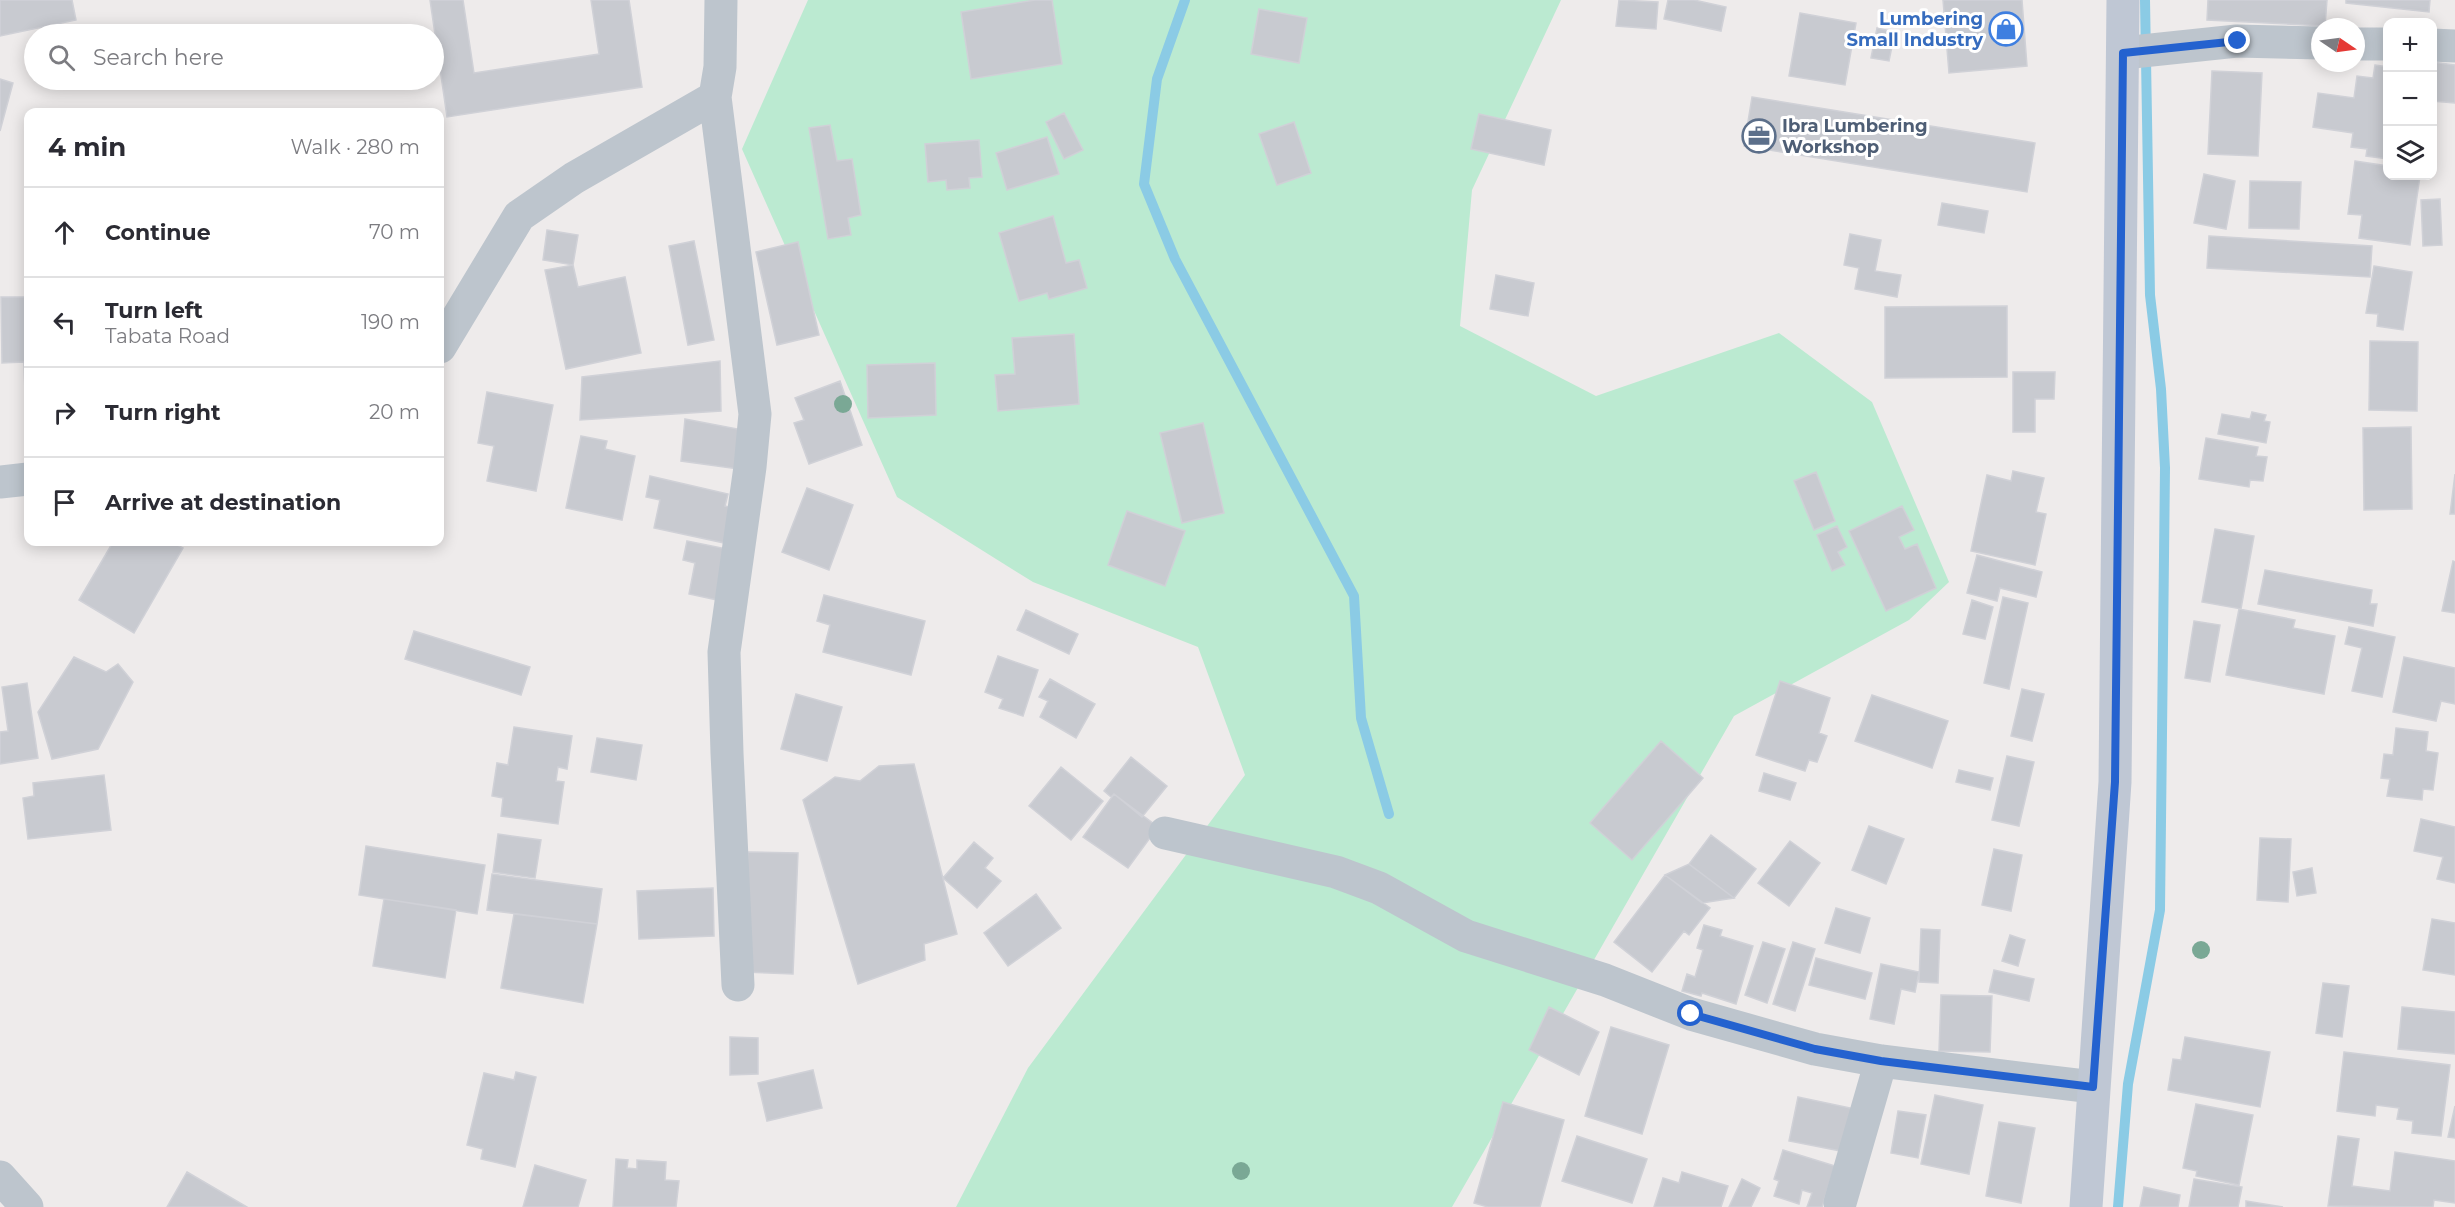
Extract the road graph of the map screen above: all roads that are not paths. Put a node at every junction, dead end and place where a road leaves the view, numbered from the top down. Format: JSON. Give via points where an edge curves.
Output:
{"nodes":[{"id":1,"x":721,"y":0,"type":"edge"},
{"id":2,"x":2123,"y":0,"type":"edge"},
{"id":3,"x":2311,"y":43,"type":"edge"},
{"id":4,"x":2365,"y":44,"type":"edge"},
{"id":5,"x":2383,"y":44,"type":"edge"},
{"id":6,"x":2437,"y":45,"type":"edge"},
{"id":7,"x":2455,"y":46,"type":"edge"},
{"id":8,"x":2123,"y":53,"type":"junction"},
{"id":9,"x":715,"y":97,"type":"junction"},
{"id":10,"x":444,"y":340,"type":"edge"},
{"id":11,"x":24,"y":479,"type":"edge"},
{"id":12,"x":0,"y":482,"type":"edge"},
{"id":13,"x":1165,"y":833,"type":"dead end"},
{"id":14,"x":738,"y":985,"type":"dead end"},
{"id":15,"x":1881,"y":1061,"type":"junction"},
{"id":16,"x":2093,"y":1087,"type":"junction"},
{"id":17,"x":0,"y":1177,"type":"edge"},
{"id":18,"x":1840,"y":1203,"type":"dead end"},
{"id":19,"x":27,"y":1207,"type":"edge"},
{"id":20,"x":2086,"y":1207,"type":"edge"}],
"edges":[{"from":1,"to":9,"type":"street","via":[[720,67]]},
{"from":2,"to":8,"type":"main road"},
{"from":3,"to":8,"type":"street","via":[[2238,41]]},
{"from":4,"to":5,"type":"street"},
{"from":6,"to":7,"type":"street"},
{"from":8,"to":16,"type":"main road","via":[[2115,782]]},
{"from":9,"to":10,"type":"street","via":[[573,178],[519,216]]},
{"from":9,"to":14,"type":"street","via":[[755,414],[724,652]]},
{"from":11,"to":12,"type":"street"},
{"from":13,"to":15,"type":"street","via":[[1336,872],[1378,888],[1466,936],[1605,980],[1691,1014],[1815,1049]]},
{"from":15,"to":16,"type":"street"},
{"from":15,"to":18,"type":"street"},
{"from":16,"to":20,"type":"main road"},
{"from":17,"to":19,"type":"street"}]}
